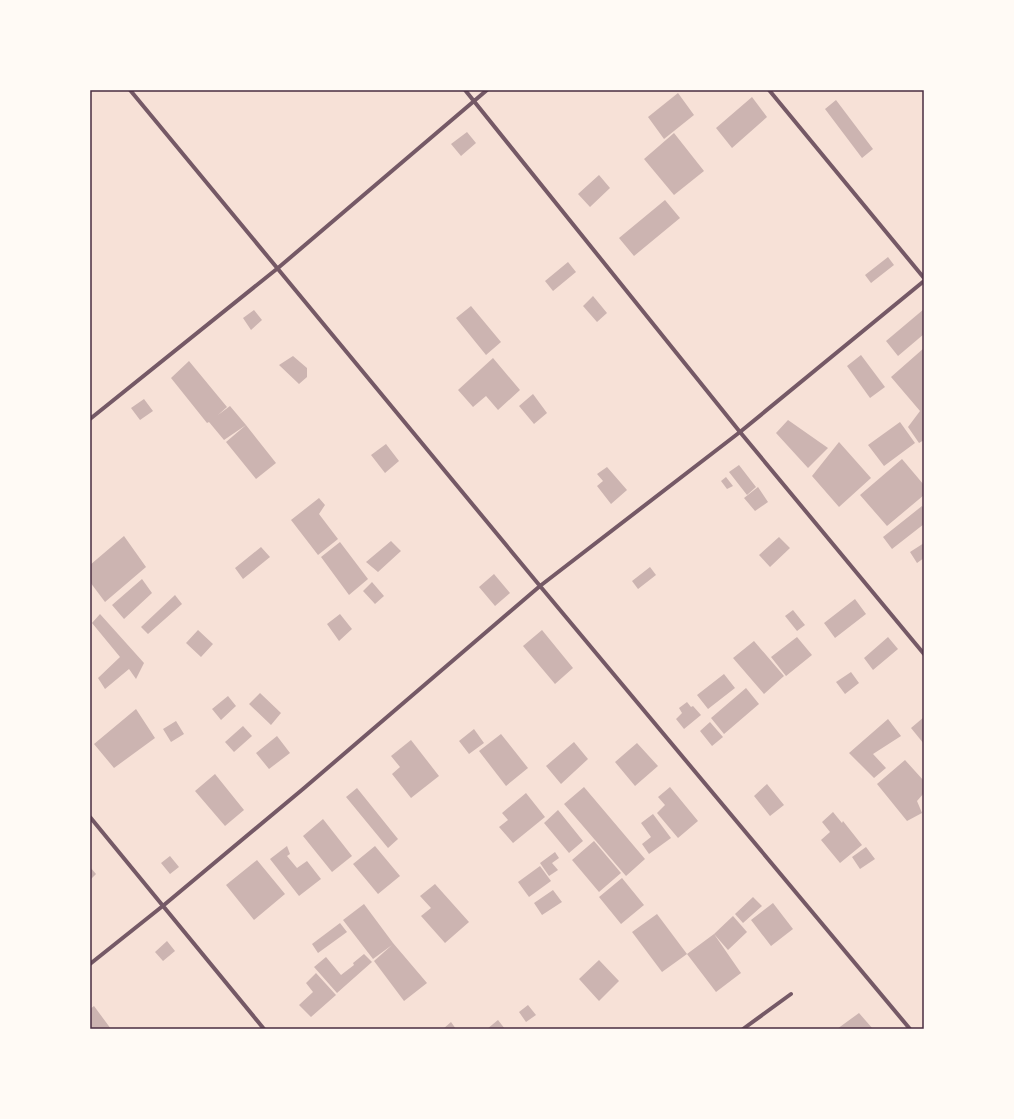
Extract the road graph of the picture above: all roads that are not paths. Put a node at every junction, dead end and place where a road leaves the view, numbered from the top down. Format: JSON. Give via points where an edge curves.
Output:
{"nodes":[{"id":1,"x":130,"y":90,"type":"edge"},
{"id":2,"x":465,"y":90,"type":"edge"},
{"id":3,"x":487,"y":90,"type":"edge"},
{"id":4,"x":769,"y":90,"type":"edge"},
{"id":5,"x":474,"y":100,"type":"junction"},
{"id":6,"x":278,"y":268,"type":"junction"},
{"id":7,"x":924,"y":279,"type":"edge"},
{"id":8,"x":90,"y":419,"type":"edge"},
{"id":9,"x":740,"y":432,"type":"junction"},
{"id":10,"x":540,"y":586,"type":"junction"},
{"id":11,"x":924,"y":654,"type":"edge"},
{"id":12,"x":90,"y":817,"type":"edge"},
{"id":13,"x":164,"y":905,"type":"junction"},
{"id":14,"x":90,"y":964,"type":"edge"},
{"id":15,"x":790,"y":994,"type":"dead end"},
{"id":16,"x":264,"y":1029,"type":"edge"},
{"id":17,"x":743,"y":1029,"type":"edge"},
{"id":18,"x":910,"y":1029,"type":"edge"}],
"edges":[{"from":1,"to":6,"type":"street"},
{"from":2,"to":5,"type":"street"},
{"from":3,"to":5,"type":"street"},
{"from":4,"to":7,"type":"street"},
{"from":5,"to":6,"type":"street"},
{"from":5,"to":9,"type":"street"},
{"from":6,"to":8,"type":"street"},
{"from":6,"to":10,"type":"street"},
{"from":7,"to":9,"type":"street"},
{"from":9,"to":10,"type":"street"},
{"from":9,"to":11,"type":"street"},
{"from":10,"to":13,"type":"street"},
{"from":10,"to":18,"type":"street"},
{"from":12,"to":13,"type":"street"},
{"from":13,"to":14,"type":"street"},
{"from":13,"to":16,"type":"street"},
{"from":15,"to":17,"type":"street"}]}
